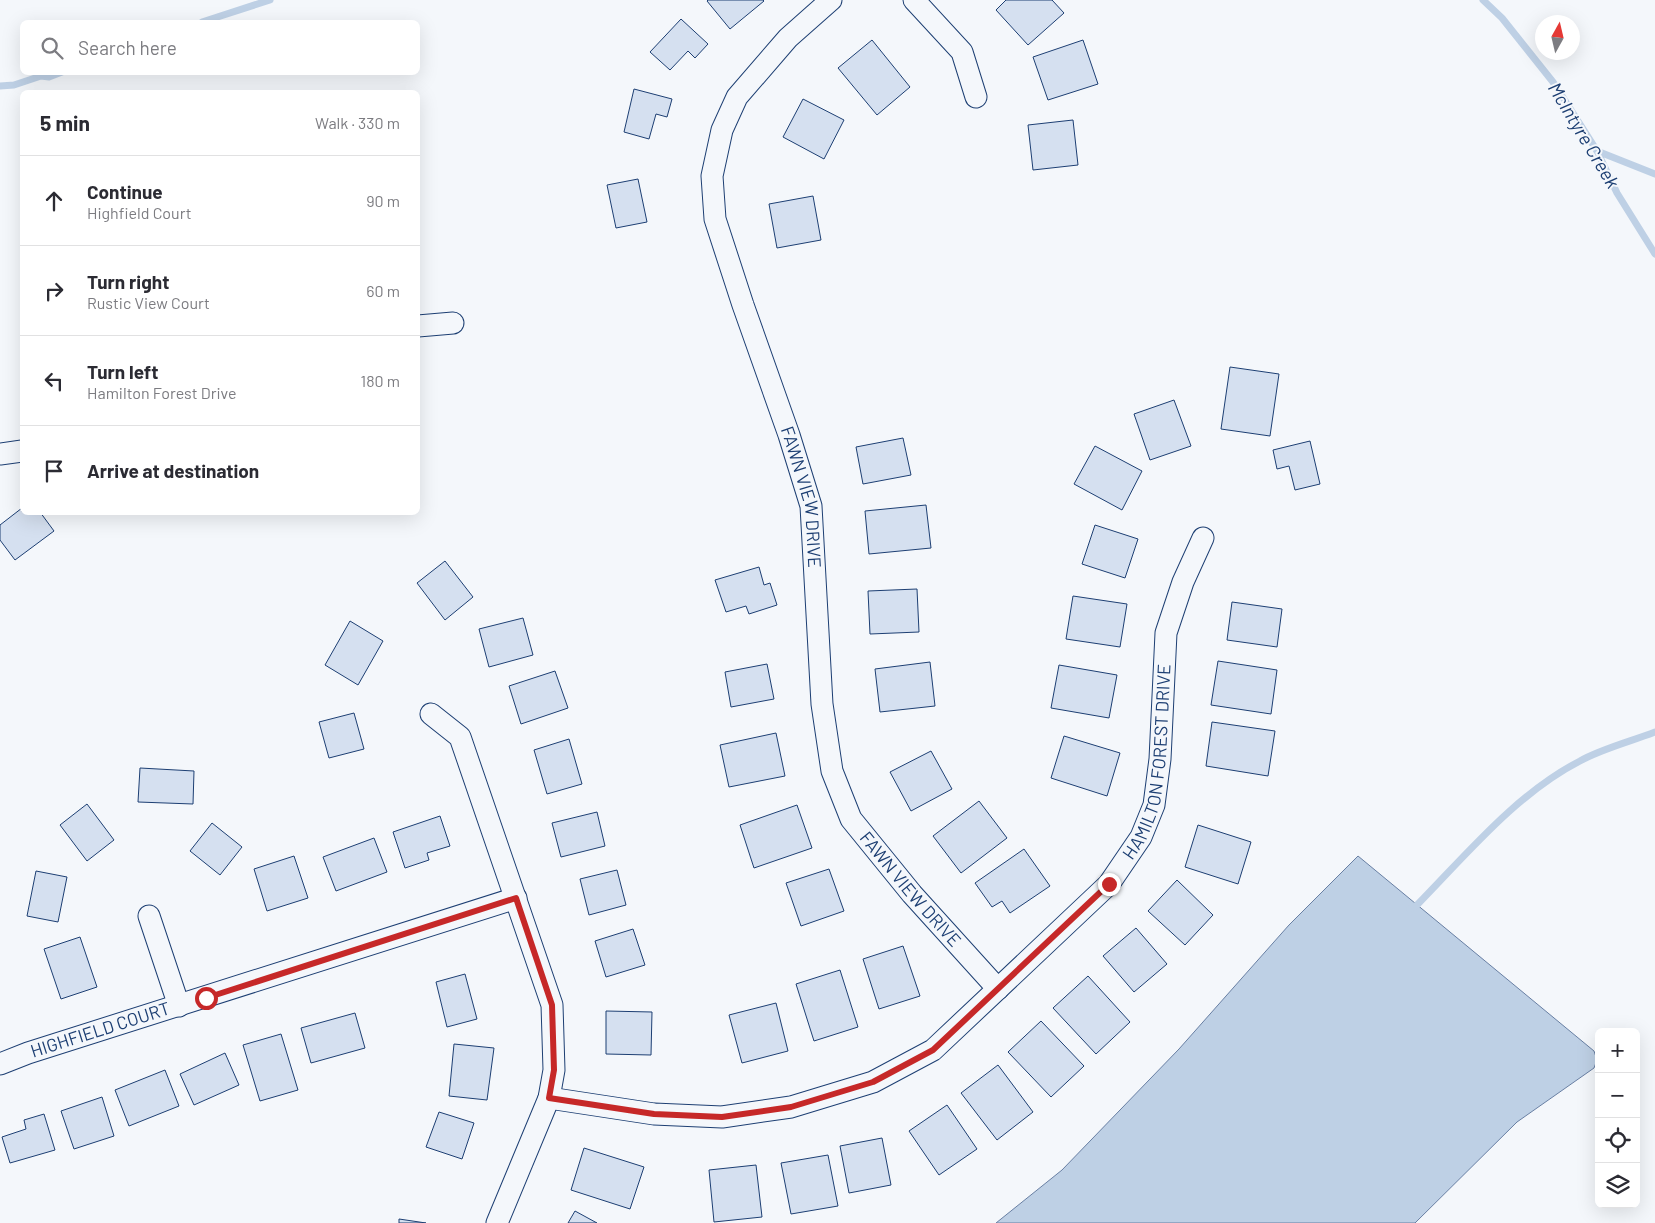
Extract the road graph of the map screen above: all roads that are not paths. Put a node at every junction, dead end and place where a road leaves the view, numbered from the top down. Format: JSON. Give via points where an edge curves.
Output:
{"nodes":[{"id":1,"x":831,"y":0,"type":"edge"},
{"id":2,"x":914,"y":0,"type":"edge"},
{"id":3,"x":976,"y":97,"type":"dead end"},
{"id":4,"x":453,"y":323,"type":"dead end"},
{"id":5,"x":420,"y":326,"type":"edge"},
{"id":6,"x":20,"y":451,"type":"edge"},
{"id":7,"x":0,"y":454,"type":"edge"},
{"id":8,"x":1203,"y":538,"type":"dead end"},
{"id":9,"x":431,"y":714,"type":"dead end"},
{"id":10,"x":516,"y":898,"type":"junction"},
{"id":11,"x":149,"y":916,"type":"dead end"},
{"id":12,"x":998,"y":989,"type":"junction"},
{"id":13,"x":179,"y":1006,"type":"junction"},
{"id":14,"x":0,"y":1064,"type":"edge"},
{"id":15,"x":549,"y":1098,"type":"junction"},
{"id":16,"x":497,"y":1223,"type":"edge"}],
"edges":[{"from":1,"to":12,"type":"street","name":"FAWN VIEW DRIVE","via":[[788,38],[737,97],[722,130],[712,176],[715,220],[811,506],[822,704],[832,771],[851,819],[912,894]]},
{"from":2,"to":3,"type":"street","via":[[962,52]]},
{"from":4,"to":5,"type":"street"},
{"from":6,"to":7,"type":"street"},
{"from":8,"to":12,"type":"street","name":"HAMILTON FOREST DRIVE","via":[[1183,582],[1166,633],[1160,759],[1154,805],[1141,837],[1109,884]]},
{"from":9,"to":10,"type":"street","via":[[460,736]]},
{"from":10,"to":13,"type":"street","name":"HIGHFIELD COURT"},
{"from":10,"to":15,"type":"street","via":[[552,1005],[554,1070]]},
{"from":11,"to":13,"type":"street"},
{"from":12,"to":15,"type":"street","name":"HAMILTON FOREST DRIVE","via":[[933,1050],[873,1082],[791,1107],[722,1117],[654,1114]]},
{"from":13,"to":14,"type":"street","name":"HIGHFIELD COURT"},
{"from":15,"to":16,"type":"street"}]}
